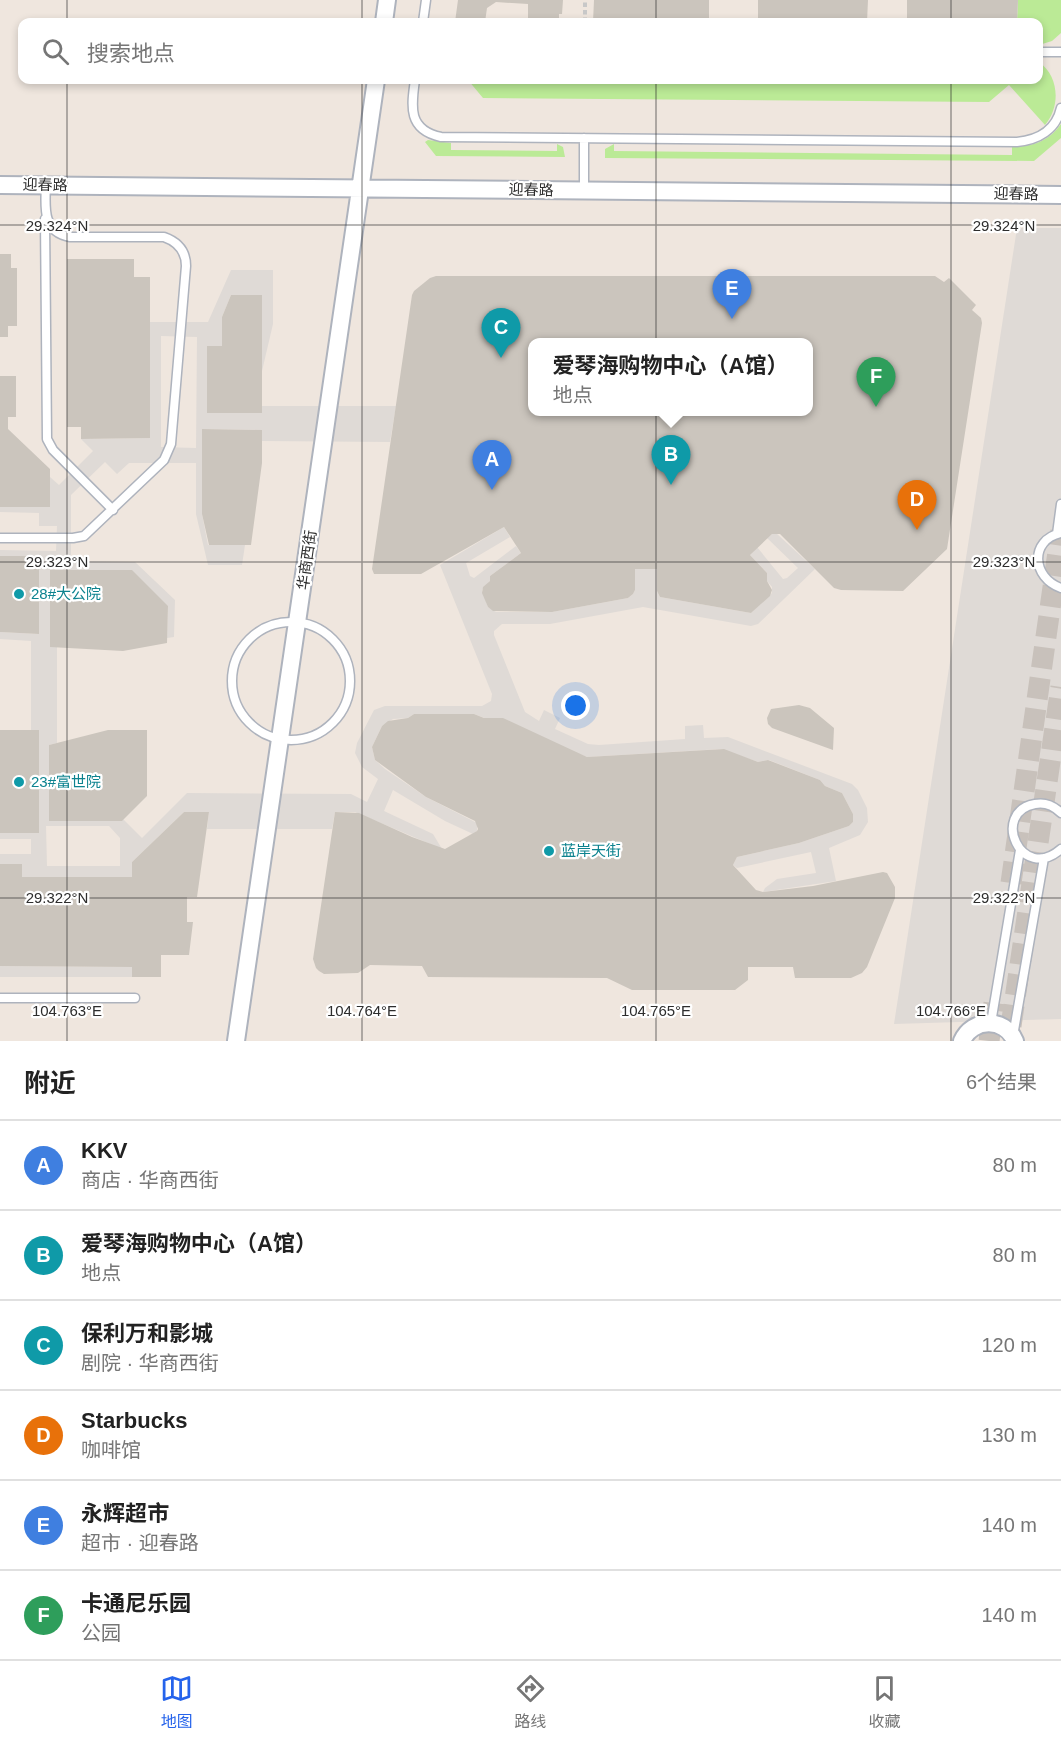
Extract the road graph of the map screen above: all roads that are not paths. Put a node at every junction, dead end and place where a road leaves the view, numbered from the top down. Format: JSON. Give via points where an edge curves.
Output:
{"nodes":[{"id":1,"x":387,"y":0,"type":"edge"},
{"id":2,"x":426,"y":0,"type":"edge"},
{"id":3,"x":385,"y":18,"type":"edge"},
{"id":4,"x":424,"y":18,"type":"edge"},
{"id":5,"x":1043,"y":52,"type":"edge"},
{"id":6,"x":1061,"y":52,"type":"edge"},
{"id":7,"x":375,"y":84,"type":"edge"},
{"id":8,"x":414,"y":84,"type":"edge"},
{"id":9,"x":1061,"y":108,"type":"edge"},
{"id":10,"x":584,"y":138,"type":"junction"},
{"id":11,"x":0,"y":185,"type":"edge"},
{"id":12,"x":46,"y":185,"type":"junction"},
{"id":13,"x":362,"y":188,"type":"junction"},
{"id":14,"x":584,"y":190,"type":"junction"},
{"id":15,"x":1061,"y":195,"type":"edge"},
{"id":16,"x":45,"y":213,"type":"junction"},
{"id":17,"x":1061,"y":504,"type":"edge"},
{"id":18,"x":113,"y":510,"type":"junction"},
{"id":19,"x":1059,"y":534,"type":"edge"},
{"id":20,"x":0,"y":538,"type":"edge"},
{"id":21,"x":1061,"y":588,"type":"edge"},
{"id":22,"x":298,"y":623,"type":"junction"},
{"id":23,"x":281,"y":739,"type":"junction"},
{"id":24,"x":1061,"y":813,"type":"edge"},
{"id":25,"x":1061,"y":849,"type":"edge"},
{"id":26,"x":1020,"y":850,"type":"junction"},
{"id":27,"x":1044,"y":858,"type":"junction"},
{"id":28,"x":0,"y":998,"type":"edge"},
{"id":29,"x":135,"y":998,"type":"dead end"},
{"id":30,"x":992,"y":1023,"type":"junction"},
{"id":31,"x":1014,"y":1039,"type":"edge"},
{"id":32,"x":236,"y":1041,"type":"edge"},
{"id":33,"x":962,"y":1041,"type":"edge"}],
"edges":[{"from":1,"to":3,"type":"street"},
{"from":2,"to":4,"type":"lane"},
{"from":5,"to":6,"type":"lane"},
{"from":7,"to":13,"type":"street","name":"华商西街"},
{"from":8,"to":10,"type":"lane","via":[[411,109],[417,123],[431,135]]},
{"from":9,"to":10,"type":"lane","via":[[1045,134],[1017,142]]},
{"from":10,"to":14,"type":"lane"},
{"from":11,"to":12,"type":"street","name":"迎春路"},
{"from":12,"to":13,"type":"street","name":"迎春路"},
{"from":12,"to":16,"type":"lane"},
{"from":13,"to":14,"type":"street","name":"迎春路"},
{"from":13,"to":22,"type":"street","name":"华商西街"},
{"from":14,"to":15,"type":"street","name":"迎春路"},
{"from":16,"to":18,"type":"lane","via":[[46,439]]},
{"from":16,"to":18,"type":"lane","via":[[50,225],[64,236],[164,237],[181,247],[186,260],[169,451]]},
{"from":17,"to":19,"type":"lane"},
{"from":18,"to":20,"type":"lane","via":[[79,537]]},
{"from":19,"to":21,"type":"lane","via":[[1043,544],[1038,561],[1045,579]]},
{"from":22,"to":23,"type":"street","name":"华商西街"},
{"from":22,"to":23,"type":"lane","via":[[285,622],[260,631],[241,649],[232,673],[233,693],[240,711],[258,730]]},
{"from":22,"to":23,"type":"lane","via":[[311,626],[333,641],[347,663],[349,689],[332,724],[296,740]]},
{"from":23,"to":32,"type":"street","name":"华商西街"},
{"from":24,"to":26,"type":"lane","via":[[1042,803],[1024,809],[1013,825]]},
{"from":25,"to":27,"type":"lane"},
{"from":26,"to":27,"type":"lane","via":[[1027,856]]},
{"from":26,"to":30,"type":"lane"},
{"from":27,"to":31,"type":"lane"},
{"from":28,"to":29,"type":"lane"},
{"from":30,"to":31,"type":"street","via":[[1006,1029]]},
{"from":30,"to":33,"type":"street","via":[[970,1029]]}]}
